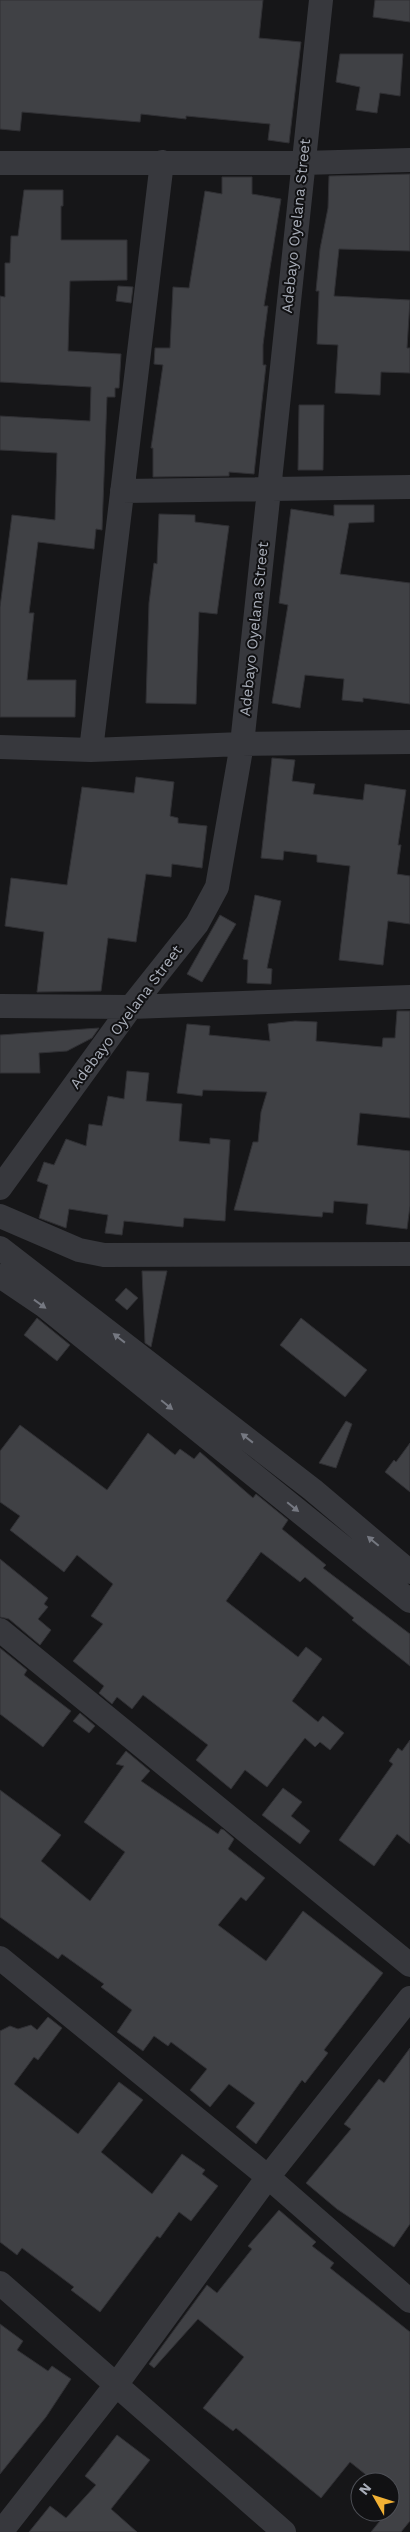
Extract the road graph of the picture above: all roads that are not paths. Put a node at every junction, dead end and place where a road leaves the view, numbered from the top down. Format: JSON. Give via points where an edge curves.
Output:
{"nodes":[{"id":1,"x":321,"y":0,"type":"edge"},
{"id":2,"x":410,"y":160,"type":"edge"},
{"id":3,"x":162,"y":162,"type":"junction"},
{"id":4,"x":0,"y":163,"type":"edge"},
{"id":5,"x":303,"y":163,"type":"junction"},
{"id":6,"x":410,"y":487,"type":"edge"},
{"id":7,"x":269,"y":488,"type":"junction"},
{"id":8,"x":122,"y":491,"type":"junction"},
{"id":9,"x":410,"y":742,"type":"edge"},
{"id":10,"x":242,"y":744,"type":"junction"},
{"id":11,"x":0,"y":747,"type":"edge"},
{"id":12,"x":91,"y":750,"type":"junction"},
{"id":13,"x":410,"y":997,"type":"edge"},
{"id":14,"x":0,"y":1006,"type":"edge"},
{"id":15,"x":131,"y":1007,"type":"junction"},
{"id":16,"x":0,"y":1188,"type":"edge"},
{"id":17,"x":0,"y":1216,"type":"edge"},
{"id":18,"x":0,"y":1248,"type":"edge"},
{"id":19,"x":410,"y":1254,"type":"edge"},
{"id":20,"x":0,"y":1276,"type":"edge"},
{"id":21,"x":396,"y":1570,"type":"edge"},
{"id":22,"x":410,"y":1601,"type":"edge"},
{"id":23,"x":0,"y":1630,"type":"edge"},
{"id":24,"x":0,"y":1958,"type":"edge"},
{"id":25,"x":410,"y":1965,"type":"edge"},
{"id":26,"x":410,"y":1998,"type":"edge"},
{"id":27,"x":268,"y":2177,"type":"junction"},
{"id":28,"x":0,"y":2283,"type":"edge"},
{"id":29,"x":410,"y":2301,"type":"edge"},
{"id":30,"x":116,"y":2385,"type":"junction"},
{"id":31,"x":1,"y":2532,"type":"edge"},
{"id":32,"x":284,"y":2532,"type":"edge"}],
"edges":[{"from":1,"to":5,"type":"street","name":"Adebayo Oyelana Street"},
{"from":2,"to":5,"type":"street"},
{"from":3,"to":4,"type":"street"},
{"from":3,"to":5,"type":"street"},
{"from":3,"to":8,"type":"street"},
{"from":5,"to":7,"type":"street","name":"Adebayo Oyelana Street"},
{"from":6,"to":7,"type":"street"},
{"from":7,"to":8,"type":"street"},
{"from":7,"to":10,"type":"street","name":"Adebayo Oyelana Street"},
{"from":8,"to":12,"type":"street"},
{"from":9,"to":10,"type":"street"},
{"from":10,"to":12,"type":"street"},
{"from":10,"to":15,"type":"street","name":"Adebayo Oyelana Street","via":[[217,887],[197,924]]},
{"from":11,"to":12,"type":"street"},
{"from":13,"to":15,"type":"street"},
{"from":14,"to":15,"type":"street"},
{"from":15,"to":16,"type":"street","name":"Adebayo Oyelana Street"},
{"from":17,"to":19,"type":"street","via":[[79,1250],[104,1255]]},
{"from":21,"to":18,"type":"street","one_way":true,"via":[[313,1490]]},
{"from":20,"to":21,"type":"street","one_way":true},
{"from":21,"to":22,"type":"street"},
{"from":23,"to":25,"type":"street"},
{"from":24,"to":27,"type":"street"},
{"from":26,"to":27,"type":"street"},
{"from":27,"to":29,"type":"street"},
{"from":27,"to":30,"type":"street"},
{"from":28,"to":30,"type":"street"},
{"from":30,"to":31,"type":"street"},
{"from":30,"to":32,"type":"street"}]}
